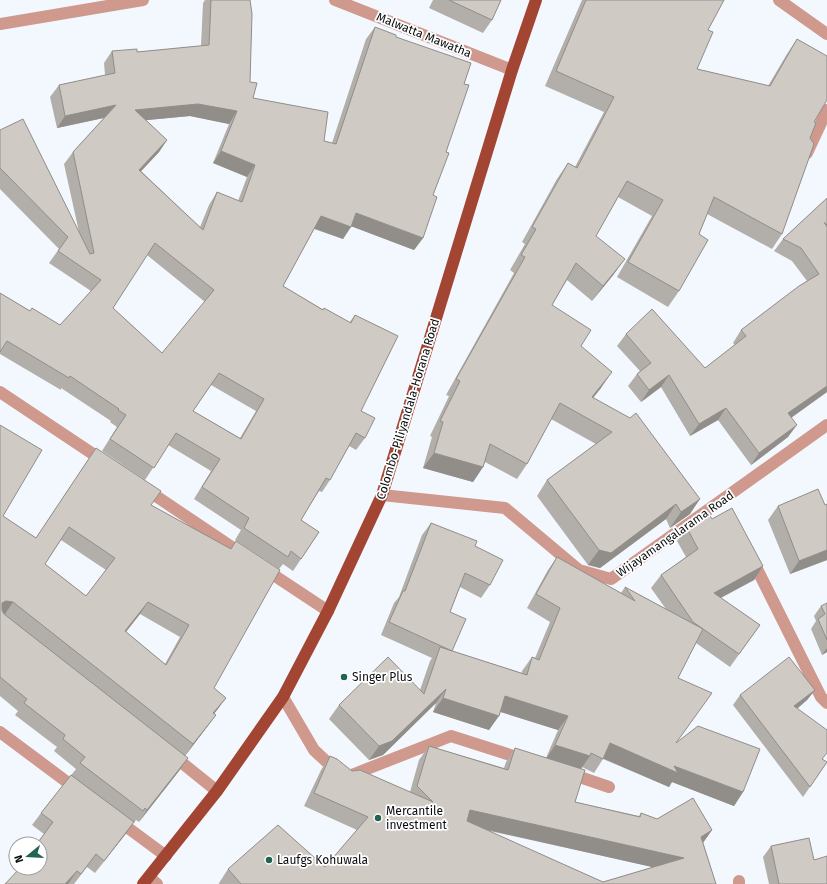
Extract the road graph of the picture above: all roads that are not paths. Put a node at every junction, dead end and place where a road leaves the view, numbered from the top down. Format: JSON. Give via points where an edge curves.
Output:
{"nodes":[{"id":1,"x":143,"y":0,"type":"edge"},
{"id":2,"x":335,"y":0,"type":"edge"},
{"id":3,"x":536,"y":0,"type":"edge"},
{"id":4,"x":779,"y":0,"type":"edge"},
{"id":5,"x":0,"y":24,"type":"edge"},
{"id":6,"x":827,"y":34,"type":"edge"},
{"id":7,"x":512,"y":70,"type":"junction"},
{"id":8,"x":827,"y":110,"type":"edge"},
{"id":9,"x":807,"y":153,"type":"edge"},
{"id":10,"x":0,"y":392,"type":"edge"},
{"id":11,"x":827,"y":425,"type":"edge"},
{"id":12,"x":118,"y":471,"type":"edge"},
{"id":13,"x":131,"y":480,"type":"edge"},
{"id":14,"x":382,"y":495,"type":"junction"},
{"id":15,"x":722,"y":500,"type":"junction"},
{"id":16,"x":729,"y":514,"type":"edge"},
{"id":17,"x":747,"y":549,"type":"edge"},
{"id":18,"x":328,"y":611,"type":"junction"},
{"id":19,"x":283,"y":697,"type":"junction"},
{"id":20,"x":827,"y":702,"type":"edge"},
{"id":21,"x":0,"y":732,"type":"edge"},
{"id":22,"x":162,"y":747,"type":"edge"},
{"id":23,"x":541,"y":765,"type":"edge"},
{"id":24,"x":556,"y":770,"type":"edge"},
{"id":25,"x":609,"y":786,"type":"dead end"},
{"id":26,"x":217,"y":791,"type":"junction"},
{"id":27,"x":89,"y":799,"type":"edge"},
{"id":28,"x":108,"y":813,"type":"edge"},
{"id":29,"x":166,"y":856,"type":"junction"},
{"id":30,"x":150,"y":882,"type":"edge"}],
"edges":[{"from":1,"to":5,"type":"street"},
{"from":2,"to":7,"type":"street","name":"Malwatta Mawatha"},
{"from":3,"to":7,"type":"main road","name":"Colombo-Piliyandala-Horana Road"},
{"from":4,"to":6,"type":"street"},
{"from":7,"to":14,"type":"main road","name":"Colombo-Piliyandala-Horana Road"},
{"from":8,"to":9,"type":"street"},
{"from":10,"to":12,"type":"street"},
{"from":11,"to":15,"type":"street","name":"Wijayamangalarama Road"},
{"from":13,"to":18,"type":"street"},
{"from":14,"to":15,"type":"street","name":"Wijayamangalarama Road","via":[[505,508],[579,570],[611,579]]},
{"from":14,"to":18,"type":"main road","name":"Colombo-Piliyandala-Horana Road"},
{"from":15,"to":16,"type":"street"},
{"from":17,"to":20,"type":"street","via":[[821,697]]},
{"from":18,"to":19,"type":"main road","name":"Colombo-Piliyandala-Horana Road"},
{"from":19,"to":23,"type":"street","via":[[314,750],[344,778],[451,736]]},
{"from":19,"to":26,"type":"main road","name":"Colombo-Piliyandala-Horana Road"},
{"from":21,"to":27,"type":"street"},
{"from":22,"to":26,"type":"street"},
{"from":24,"to":25,"type":"street"},
{"from":26,"to":29,"type":"main road","name":"Colombo-Piliyandala-Horana Road"},
{"from":28,"to":29,"type":"street"},
{"from":29,"to":30,"type":"main road","name":"Colombo-Piliyandala-Horana Road"}]}
